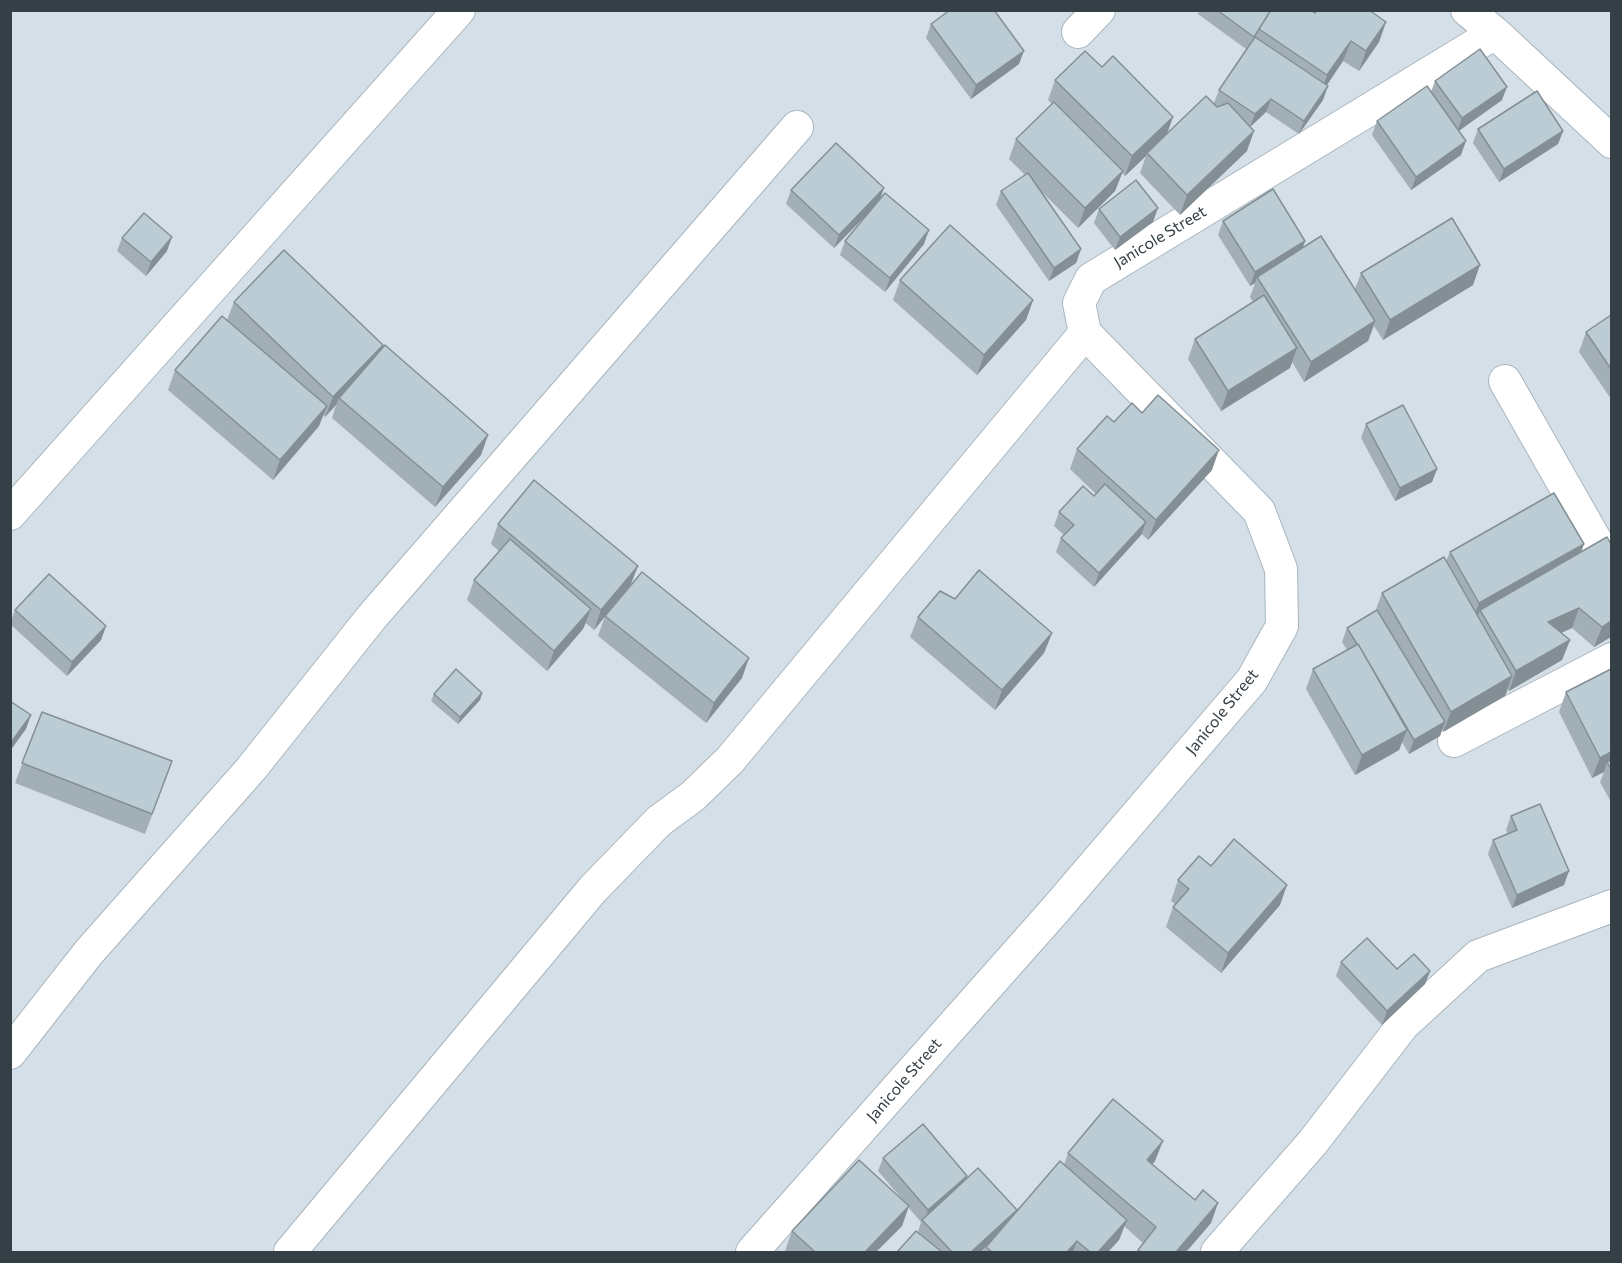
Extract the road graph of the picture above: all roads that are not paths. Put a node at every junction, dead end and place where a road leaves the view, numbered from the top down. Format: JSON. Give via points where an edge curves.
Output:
{"nodes":[{"id":1,"x":459,"y":10,"type":"edge"},
{"id":2,"x":1467,"y":10,"type":"edge"},
{"id":3,"x":1496,"y":33,"type":"junction"},
{"id":4,"x":797,"y":128,"type":"dead end"},
{"id":5,"x":1611,"y":142,"type":"edge"},
{"id":6,"x":1085,"y":333,"type":"junction"},
{"id":7,"x":1505,"y":381,"type":"dead end"},
{"id":8,"x":10,"y":514,"type":"edge"},
{"id":9,"x":1611,"y":569,"type":"edge"},
{"id":10,"x":1611,"y":659,"type":"edge"},
{"id":11,"x":1454,"y":741,"type":"dead end"},
{"id":12,"x":1611,"y":906,"type":"edge"},
{"id":13,"x":10,"y":1053,"type":"edge"},
{"id":14,"x":290,"y":1252,"type":"edge"},
{"id":15,"x":752,"y":1252,"type":"edge"},
{"id":16,"x":1217,"y":1252,"type":"edge"}],
"edges":[{"from":1,"to":8,"type":"street"},
{"from":2,"to":3,"type":"street"},
{"from":3,"to":5,"type":"street"},
{"from":3,"to":6,"type":"street","name":"Janicole Street","via":[[1091,279],[1079,303]]},
{"from":4,"to":13,"type":"street","via":[[379,610],[251,769],[89,952]]},
{"from":6,"to":14,"type":"street","via":[[730,760],[693,796],[659,820],[593,889]]},
{"from":6,"to":15,"type":"street","name":"Janicole Street","via":[[1258,511],[1281,569],[1282,626],[1252,680],[1056,909]]},
{"from":7,"to":9,"type":"street"},
{"from":10,"to":11,"type":"street"},
{"from":12,"to":16,"type":"street","via":[[1478,956],[1403,1025],[1313,1142]]}]}
